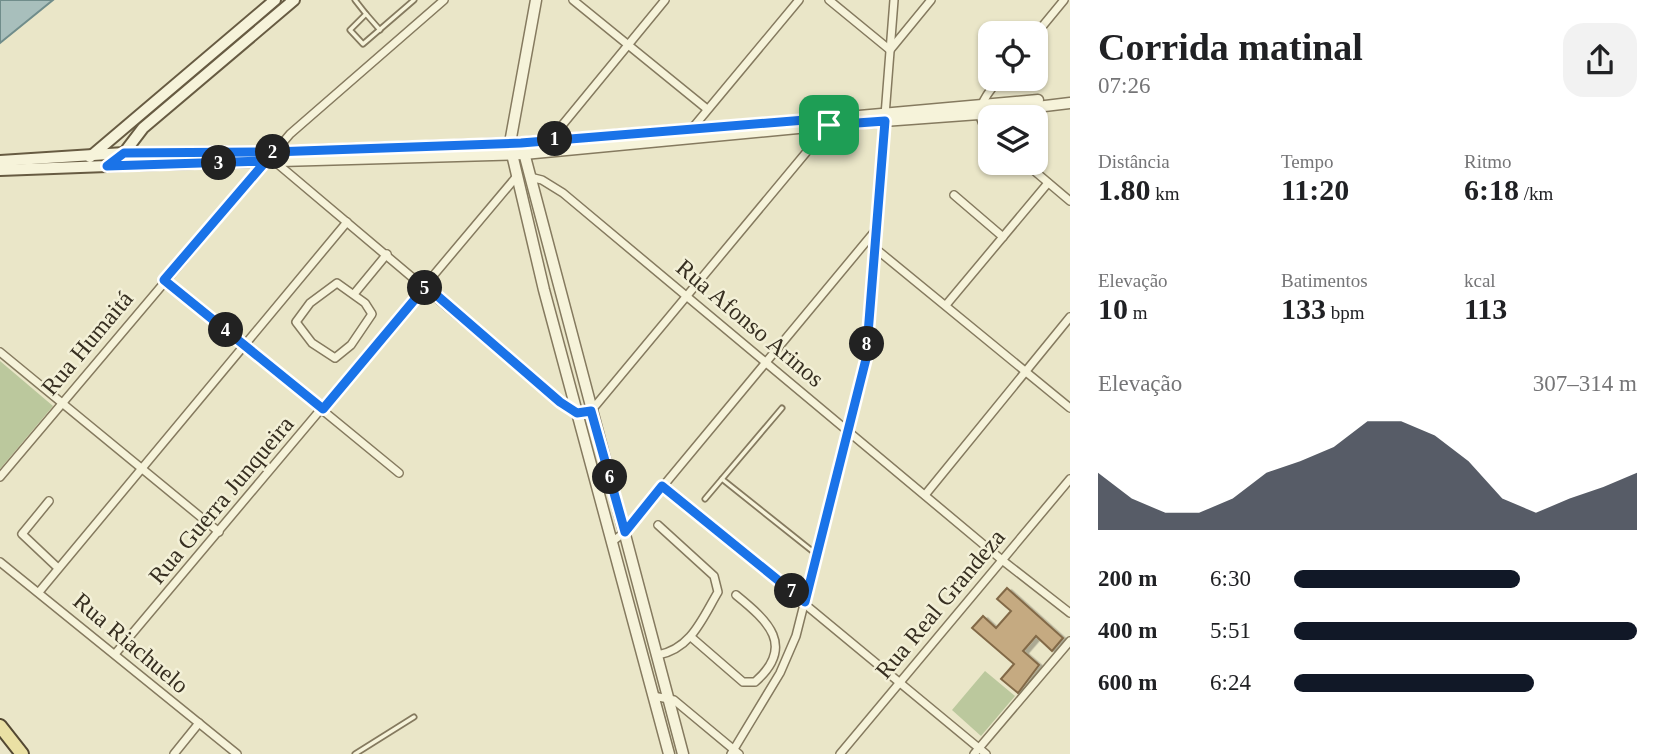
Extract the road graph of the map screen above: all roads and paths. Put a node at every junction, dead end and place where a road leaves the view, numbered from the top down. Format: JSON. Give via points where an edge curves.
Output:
{"nodes":[{"id":1,"x":275,"y":0,"type":"edge"},
{"id":2,"x":294,"y":0,"type":"edge"},
{"id":3,"x":355,"y":0,"type":"edge"},
{"id":4,"x":415,"y":0,"type":"edge"},
{"id":5,"x":444,"y":0,"type":"edge"},
{"id":6,"x":536,"y":0,"type":"edge"},
{"id":7,"x":573,"y":0,"type":"edge"},
{"id":8,"x":665,"y":0,"type":"edge"},
{"id":9,"x":799,"y":0,"type":"edge"},
{"id":10,"x":829,"y":0,"type":"edge"},
{"id":11,"x":894,"y":0,"type":"edge"},
{"id":12,"x":931,"y":0,"type":"edge"},
{"id":13,"x":1064,"y":0,"type":"edge"},
{"id":14,"x":366,"y":14,"type":"junction"},
{"id":15,"x":1047,"y":21,"type":"edge"},
{"id":16,"x":380,"y":30,"type":"junction"},
{"id":17,"x":628,"y":45,"type":"junction"},
{"id":18,"x":891,"y":50,"type":"junction"},
{"id":19,"x":1070,"y":97,"type":"edge"},
{"id":20,"x":1070,"y":103,"type":"edge"},
{"id":21,"x":1010,"y":105,"type":"edge"},
{"id":22,"x":1040,"y":105,"type":"edge"},
{"id":23,"x":707,"y":109,"type":"junction"},
{"id":24,"x":978,"y":109,"type":"edge"},
{"id":25,"x":886,"y":117,"type":"junction"},
{"id":26,"x":829,"y":121,"type":"junction"},
{"id":27,"x":688,"y":134,"type":"junction"},
{"id":28,"x":550,"y":140,"type":"junction"},
{"id":29,"x":515,"y":147,"type":"junction"},
{"id":30,"x":124,"y":153,"type":"junction"},
{"id":31,"x":524,"y":154,"type":"junction"},
{"id":32,"x":90,"y":157,"type":"junction"},
{"id":33,"x":271,"y":158,"type":"junction"},
{"id":34,"x":0,"y":161,"type":"edge"},
{"id":35,"x":107,"y":166,"type":"junction"},
{"id":36,"x":0,"y":170,"type":"edge"},
{"id":37,"x":1039,"y":175,"type":"edge"},
{"id":38,"x":517,"y":176,"type":"junction"},
{"id":39,"x":530,"y":177,"type":"junction"},
{"id":40,"x":1048,"y":183,"type":"junction"},
{"id":41,"x":954,"y":195,"type":"dead end"},
{"id":42,"x":1070,"y":201,"type":"edge"},
{"id":43,"x":347,"y":222,"type":"junction"},
{"id":44,"x":875,"y":230,"type":"junction"},
{"id":45,"x":1003,"y":237,"type":"junction"},
{"id":46,"x":876,"y":249,"type":"junction"},
{"id":47,"x":387,"y":254,"type":"junction"},
{"id":48,"x":164,"y":280,"type":"junction"},
{"id":49,"x":426,"y":286,"type":"junction"},
{"id":50,"x":354,"y":294,"type":"junction"},
{"id":51,"x":686,"y":296,"type":"junction"},
{"id":52,"x":946,"y":305,"type":"junction"},
{"id":53,"x":1070,"y":317,"type":"edge"},
{"id":54,"x":244,"y":344,"type":"junction"},
{"id":55,"x":0,"y":352,"type":"edge"},
{"id":56,"x":766,"y":362,"type":"junction"},
{"id":57,"x":1024,"y":372,"type":"junction"},
{"id":58,"x":61,"y":404,"type":"junction"},
{"id":59,"x":782,"y":408,"type":"dead end"},
{"id":60,"x":1070,"y":408,"type":"edge"},
{"id":61,"x":323,"y":409,"type":"junction"},
{"id":62,"x":591,"y":411,"type":"junction"},
{"id":63,"x":577,"y":413,"type":"junction"},
{"id":64,"x":848,"y":429,"type":"junction"},
{"id":65,"x":141,"y":469,"type":"junction"},
{"id":66,"x":399,"y":473,"type":"dead end"},
{"id":67,"x":0,"y":477,"type":"edge"},
{"id":68,"x":1070,"y":478,"type":"edge"},
{"id":69,"x":722,"y":479,"type":"junction"},
{"id":70,"x":662,"y":486,"type":"junction"},
{"id":71,"x":925,"y":495,"type":"junction"},
{"id":72,"x":705,"y":499,"type":"dead end"},
{"id":73,"x":49,"y":501,"type":"dead end"},
{"id":74,"x":658,"y":526,"type":"dead end"},
{"id":75,"x":219,"y":532,"type":"junction"},
{"id":76,"x":625,"y":532,"type":"junction"},
{"id":77,"x":613,"y":541,"type":"junction"},
{"id":78,"x":816,"y":554,"type":"junction"},
{"id":79,"x":1002,"y":560,"type":"junction"},
{"id":80,"x":0,"y":562,"type":"edge"},
{"id":81,"x":58,"y":568,"type":"junction"},
{"id":82,"x":39,"y":592,"type":"junction"},
{"id":83,"x":736,"y":595,"type":"dead end"},
{"id":84,"x":805,"y":602,"type":"junction"},
{"id":85,"x":1070,"y":614,"type":"edge"},
{"id":86,"x":691,"y":637,"type":"junction"},
{"id":87,"x":1070,"y":641,"type":"edge"},
{"id":88,"x":115,"y":654,"type":"junction"},
{"id":89,"x":658,"y":655,"type":"junction"},
{"id":90,"x":900,"y":681,"type":"junction"},
{"id":91,"x":653,"y":696,"type":"junction"},
{"id":92,"x":669,"y":697,"type":"junction"},
{"id":93,"x":414,"y":717,"type":"dead end"},
{"id":94,"x":199,"y":723,"type":"junction"},
{"id":95,"x":0,"y":726,"type":"edge"},
{"id":96,"x":976,"y":751,"type":"edge"},
{"id":97,"x":734,"y":753,"type":"edge"},
{"id":98,"x":22,"y":754,"type":"edge"},
{"id":99,"x":174,"y":754,"type":"edge"},
{"id":100,"x":237,"y":754,"type":"edge"},
{"id":101,"x":355,"y":754,"type":"edge"},
{"id":102,"x":669,"y":754,"type":"edge"},
{"id":103,"x":683,"y":754,"type":"edge"},
{"id":104,"x":840,"y":754,"type":"edge"},
{"id":105,"x":986,"y":754,"type":"edge"}],
"edges":[{"from":1,"to":32,"type":"main road"},
{"from":2,"to":30,"type":"main road","via":[[143,128]]},
{"from":3,"to":14,"type":"lane"},
{"from":4,"to":16,"type":"lane"},
{"from":5,"to":33,"type":"street","name":"Rua Humaitá","via":[[315,110]]},
{"from":6,"to":29,"type":"street"},
{"from":7,"to":17,"type":"street"},
{"from":8,"to":17,"type":"street"},
{"from":9,"to":23,"type":"street"},
{"from":10,"to":18,"type":"street"},
{"from":11,"to":18,"type":"street"},
{"from":12,"to":18,"type":"street"},
{"from":13,"to":15,"type":"street"},
{"from":14,"to":16,"type":"lane"},
{"from":14,"to":16,"type":"lane","via":[[351,33],[363,44]]},
{"from":17,"to":23,"type":"street"},
{"from":17,"to":28,"type":"street"},
{"from":18,"to":25,"type":"street"},
{"from":19,"to":21,"type":"street"},
{"from":20,"to":22,"type":"street"},
{"from":23,"to":27,"type":"street"},
{"from":24,"to":25,"type":"street"},
{"from":25,"to":26,"type":"street"},
{"from":25,"to":44,"type":"street"},
{"from":26,"to":27,"type":"street"},
{"from":26,"to":51,"type":"street"},
{"from":27,"to":28,"type":"street"},
{"from":27,"to":31,"type":"street"},
{"from":28,"to":29,"type":"street"},
{"from":29,"to":31,"type":"street"},
{"from":29,"to":33,"type":"street"},
{"from":29,"to":38,"type":"street"},
{"from":30,"to":32,"type":"main road"},
{"from":30,"to":33,"type":"street"},
{"from":30,"to":35,"type":"main road"},
{"from":31,"to":39,"type":"street"},
{"from":32,"to":34,"type":"main road"},
{"from":33,"to":35,"type":"street"},
{"from":33,"to":43,"type":"street"},
{"from":33,"to":48,"type":"street","name":"Rua Humaitá"},
{"from":35,"to":36,"type":"main road"},
{"from":37,"to":40,"type":"street"},
{"from":38,"to":49,"type":"street","name":"Rua Guerra Junqueira"},
{"from":38,"to":63,"type":"street"},
{"from":39,"to":51,"type":"street","name":"Rua Afonso Arinos","via":[[563,193]]},
{"from":39,"to":62,"type":"street"},
{"from":40,"to":42,"type":"street"},
{"from":40,"to":45,"type":"street"},
{"from":41,"to":45,"type":"street"},
{"from":43,"to":47,"type":"street"},
{"from":43,"to":54,"type":"street"},
{"from":44,"to":46,"type":"street"},
{"from":44,"to":56,"type":"street"},
{"from":45,"to":52,"type":"street"},
{"from":46,"to":52,"type":"street"},
{"from":46,"to":64,"type":"street","via":[[866,359]]},
{"from":47,"to":49,"type":"street"},
{"from":47,"to":50,"type":"street"},
{"from":48,"to":54,"type":"street"},
{"from":48,"to":58,"type":"street","name":"Rua Humaitá"},
{"from":49,"to":61,"type":"street","name":"Rua Guerra Junqueira"},
{"from":49,"to":63,"type":"street"},
{"from":50,"to":50,"type":"street","via":[[372,314],[340,356],[328,356],[296,322],[333,284],[343,284]]},
{"from":51,"to":56,"type":"street","name":"Rua Afonso Arinos"},
{"from":51,"to":62,"type":"street"},
{"from":52,"to":57,"type":"street"},
{"from":53,"to":57,"type":"street"},
{"from":54,"to":61,"type":"street"},
{"from":54,"to":65,"type":"street"},
{"from":55,"to":58,"type":"street"},
{"from":56,"to":64,"type":"street","name":"Rua Afonso Arinos"},
{"from":56,"to":70,"type":"street"},
{"from":57,"to":60,"type":"street"},
{"from":57,"to":71,"type":"street"},
{"from":58,"to":65,"type":"street"},
{"from":58,"to":67,"type":"street","name":"Rua Humaitá"},
{"from":59,"to":69,"type":"lane"},
{"from":61,"to":66,"type":"street"},
{"from":61,"to":75,"type":"street","name":"Rua Guerra Junqueira"},
{"from":62,"to":63,"type":"street"},
{"from":62,"to":76,"type":"street"},
{"from":63,"to":77,"type":"street"},
{"from":64,"to":71,"type":"street","name":"Rua Afonso Arinos"},
{"from":64,"to":78,"type":"street"},
{"from":65,"to":75,"type":"street"},
{"from":65,"to":81,"type":"street"},
{"from":68,"to":79,"type":"street","name":"Rua Real Grandeza"},
{"from":69,"to":72,"type":"lane"},
{"from":69,"to":78,"type":"lane"},
{"from":70,"to":76,"type":"street"},
{"from":70,"to":84,"type":"street"},
{"from":71,"to":79,"type":"street","name":"Rua Afonso Arinos"},
{"from":73,"to":81,"type":"street","via":[[22,534]]},
{"from":74,"to":86,"type":"street","via":[[718,583],[718,592]]},
{"from":75,"to":88,"type":"street","name":"Rua Guerra Junqueira"},
{"from":76,"to":77,"type":"street"},
{"from":76,"to":89,"type":"street"},
{"from":77,"to":91,"type":"street"},
{"from":78,"to":84,"type":"street"},
{"from":79,"to":85,"type":"street","name":"Rua Afonso Arinos"},
{"from":79,"to":90,"type":"street","name":"Rua Real Grandeza"},
{"from":80,"to":82,"type":"street","name":"Rua Riachuelo"},
{"from":81,"to":82,"type":"street"},
{"from":82,"to":88,"type":"street","name":"Rua Riachuelo"},
{"from":83,"to":86,"type":"street","via":[[772,629],[776,645],[760,678],[743,682]]},
{"from":84,"to":90,"type":"street"},
{"from":84,"to":97,"type":"street","via":[[788,658]]},
{"from":86,"to":89,"type":"street","via":[[674,652]]},
{"from":87,"to":96,"type":"street"},
{"from":88,"to":94,"type":"street","name":"Rua Riachuelo"},
{"from":89,"to":92,"type":"street"},
{"from":90,"to":96,"type":"street"},
{"from":90,"to":104,"type":"street","name":"Rua Real Grandeza"},
{"from":91,"to":92,"type":"street"},
{"from":91,"to":102,"type":"street"},
{"from":92,"to":97,"type":"street"},
{"from":92,"to":103,"type":"street"},
{"from":93,"to":101,"type":"lane"},
{"from":94,"to":99,"type":"street"},
{"from":94,"to":100,"type":"street","name":"Rua Riachuelo"},
{"from":95,"to":98,"type":"main road"},
{"from":96,"to":105,"type":"street"}]}
